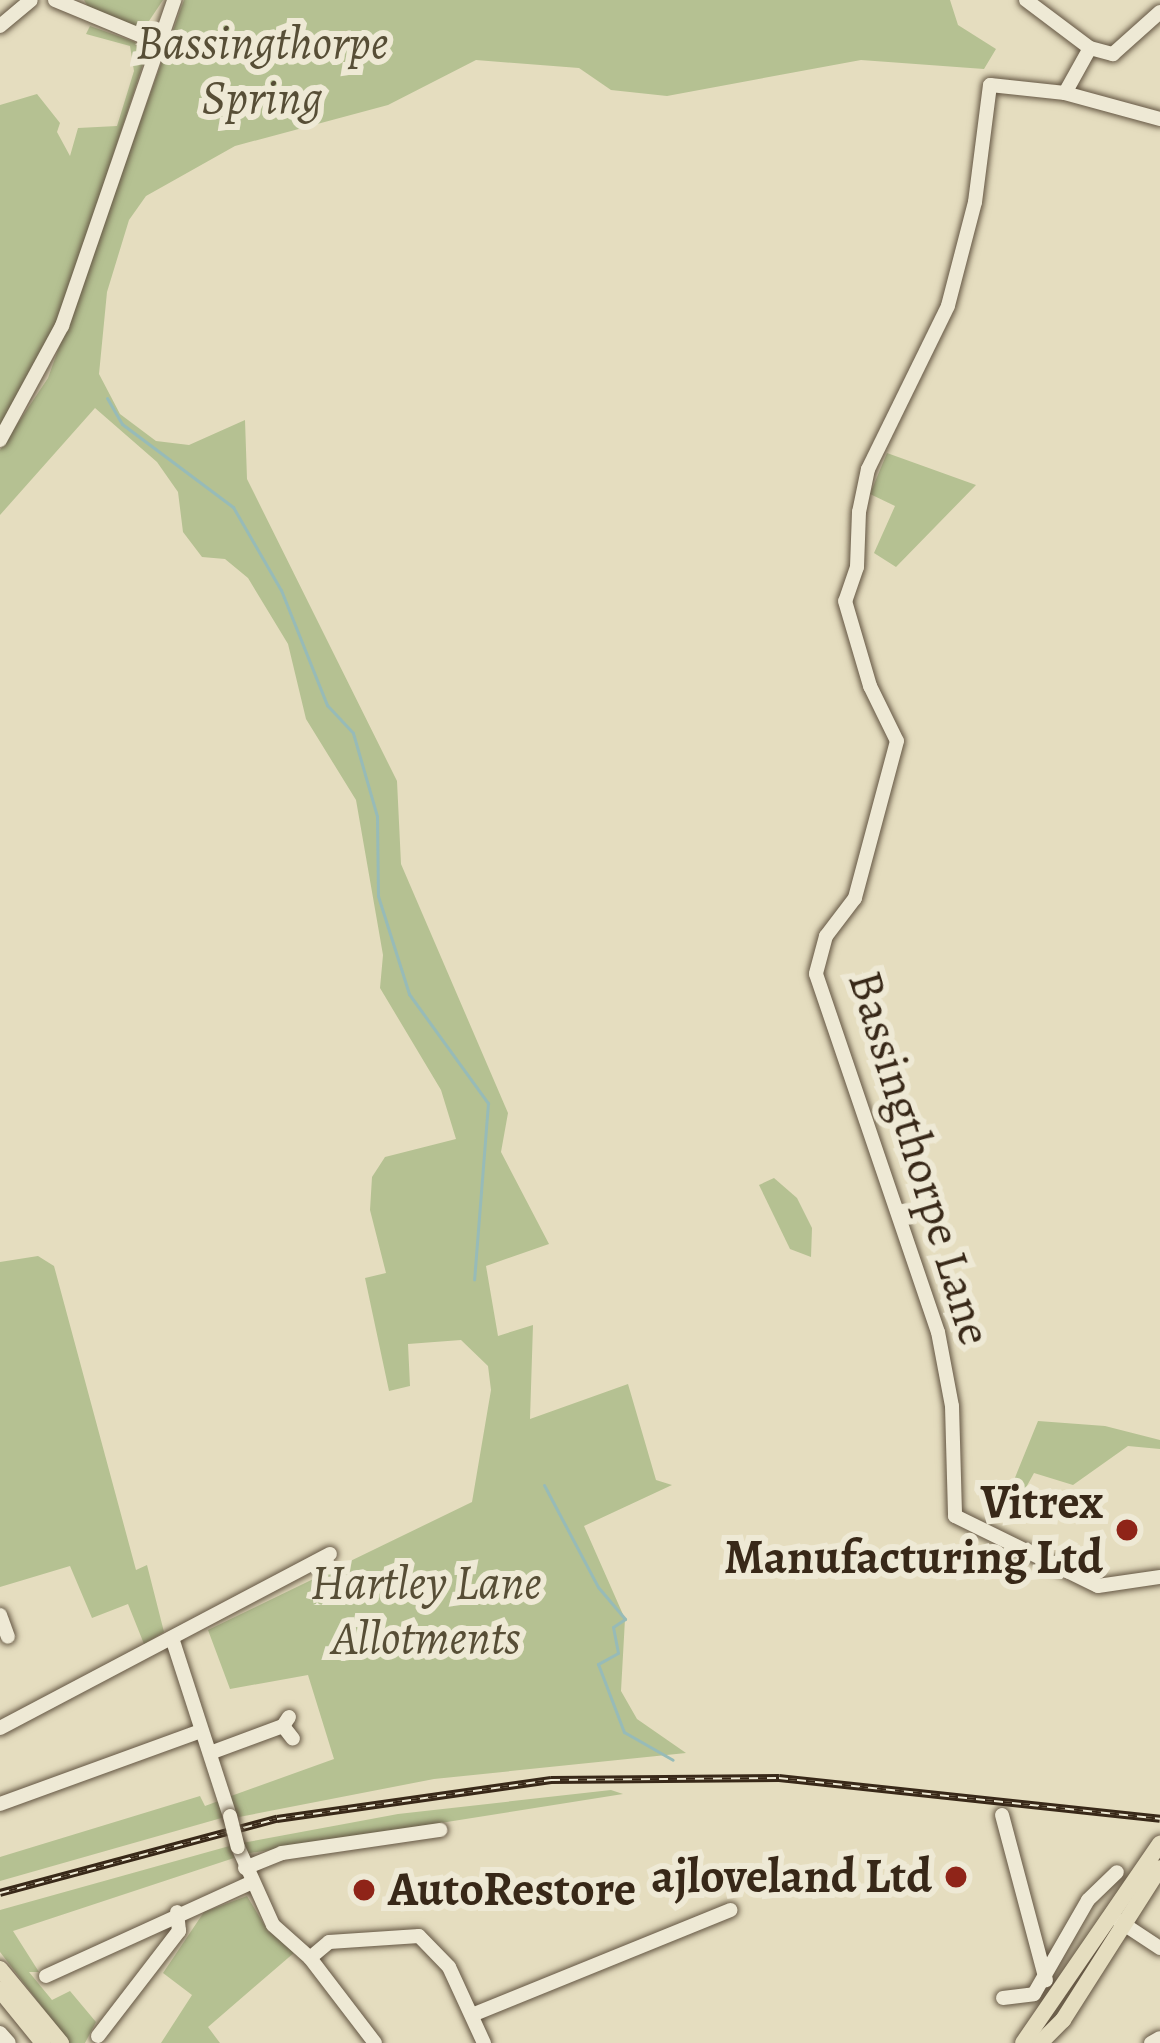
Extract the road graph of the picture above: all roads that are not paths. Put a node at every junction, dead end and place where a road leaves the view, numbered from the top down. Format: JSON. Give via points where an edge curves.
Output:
{"nodes":[{"id":1,"x":31,"y":0,"type":"edge"},
{"id":2,"x":56,"y":0,"type":"edge"},
{"id":3,"x":174,"y":0,"type":"edge"},
{"id":4,"x":1026,"y":0,"type":"edge"},
{"id":5,"x":74,"y":5,"type":"edge"},
{"id":6,"x":1160,"y":12,"type":"edge"},
{"id":7,"x":0,"y":26,"type":"edge"},
{"id":8,"x":159,"y":43,"type":"junction"},
{"id":9,"x":1090,"y":48,"type":"junction"},
{"id":10,"x":1065,"y":92,"type":"junction"},
{"id":11,"x":1160,"y":119,"type":"edge"},
{"id":12,"x":0,"y":440,"type":"edge"},
{"id":13,"x":330,"y":1555,"type":"dead end"},
{"id":14,"x":1160,"y":1577,"type":"edge"},
{"id":15,"x":0,"y":1616,"type":"edge"},
{"id":16,"x":8,"y":1637,"type":"dead end"},
{"id":17,"x":172,"y":1638,"type":"junction"},
{"id":18,"x":0,"y":1728,"type":"edge"},
{"id":19,"x":288,"y":1728,"type":"dead end"},
{"id":20,"x":201,"y":1731,"type":"junction"},
{"id":21,"x":210,"y":1754,"type":"junction"},
{"id":22,"x":0,"y":1804,"type":"edge"},
{"id":23,"x":1002,"y":1815,"type":"dead end"},
{"id":24,"x":440,"y":1830,"type":"dead end"},
{"id":25,"x":1160,"y":1844,"type":"edge"},
{"id":26,"x":1160,"y":1868,"type":"edge"},
{"id":27,"x":1117,"y":1872,"type":"dead end"},
{"id":28,"x":249,"y":1875,"type":"junction"},
{"id":29,"x":730,"y":1910,"type":"dead end"},
{"id":30,"x":177,"y":1912,"type":"junction"},
{"id":31,"x":1117,"y":1920,"type":"junction"},
{"id":32,"x":1160,"y":1948,"type":"edge"},
{"id":33,"x":310,"y":1958,"type":"junction"},
{"id":34,"x":0,"y":1969,"type":"edge"},
{"id":35,"x":1084,"y":1972,"type":"junction"},
{"id":36,"x":1050,"y":1973,"type":"junction"},
{"id":37,"x":46,"y":1976,"type":"dead end"},
{"id":38,"x":0,"y":1990,"type":"edge"},
{"id":39,"x":1034,"y":1994,"type":"junction"},
{"id":40,"x":1003,"y":1998,"type":"dead end"},
{"id":41,"x":472,"y":2015,"type":"junction"},
{"id":42,"x":1056,"y":2015,"type":"junction"},
{"id":43,"x":0,"y":2033,"type":"edge"},
{"id":44,"x":98,"y":2036,"type":"dead end"},
{"id":45,"x":1160,"y":2038,"type":"edge"},
{"id":46,"x":9,"y":2043,"type":"edge"},
{"id":47,"x":43,"y":2043,"type":"edge"},
{"id":48,"x":61,"y":2043,"type":"edge"},
{"id":49,"x":375,"y":2043,"type":"edge"},
{"id":50,"x":484,"y":2043,"type":"edge"},
{"id":51,"x":1023,"y":2043,"type":"edge"},
{"id":52,"x":1040,"y":2043,"type":"edge"},
{"id":53,"x":1052,"y":2043,"type":"edge"},
{"id":54,"x":1151,"y":2043,"type":"edge"}],
"edges":[{"from":1,"to":7,"type":"street"},
{"from":2,"to":5,"type":"street"},
{"from":3,"to":8,"type":"street"},
{"from":4,"to":9,"type":"street"},
{"from":5,"to":8,"type":"street"},
{"from":6,"to":9,"type":"street","via":[[1124,51]]},
{"from":8,"to":12,"type":"street","via":[[62,326]]},
{"from":9,"to":10,"type":"street"},
{"from":10,"to":11,"type":"street"},
{"from":10,"to":14,"type":"street","name":"Bassingthorpe Lane","via":[[990,85],[975,202],[948,306],[863,490],[845,602],[870,686],[897,741],[855,898],[826,936],[816,974],[938,1332],[952,1406],[955,1516],[1098,1586]]},
{"from":13,"to":17,"type":"street"},
{"from":15,"to":16,"type":"street"},
{"from":17,"to":18,"type":"street"},
{"from":17,"to":20,"type":"street"},
{"from":19,"to":21,"type":"street"},
{"from":20,"to":21,"type":"street"},
{"from":20,"to":22,"type":"street"},
{"from":21,"to":28,"type":"street","bridge":true},
{"from":23,"to":36,"type":"street"},
{"from":24,"to":28,"type":"street","via":[[282,1853]]},
{"from":25,"to":31,"type":"main road"},
{"from":26,"to":31,"type":"main road"},
{"from":27,"to":36,"type":"street","via":[[1088,1900]]},
{"from":28,"to":30,"type":"street"},
{"from":28,"to":33,"type":"street","via":[[273,1925]]},
{"from":29,"to":41,"type":"street"},
{"from":30,"to":37,"type":"street"},
{"from":30,"to":44,"type":"street","via":[[178,1931]]},
{"from":31,"to":32,"type":"street"},
{"from":31,"to":35,"type":"main road"},
{"from":33,"to":41,"type":"street","via":[[329,1942],[419,1936],[437,1947]]},
{"from":33,"to":49,"type":"street"},
{"from":34,"to":48,"type":"main road"},
{"from":35,"to":36,"type":"street"},
{"from":35,"to":42,"type":"main road"},
{"from":36,"to":39,"type":"street"},
{"from":38,"to":47,"type":"main road"},
{"from":39,"to":40,"type":"street"},
{"from":39,"to":42,"type":"street"},
{"from":41,"to":50,"type":"street"},
{"from":42,"to":51,"type":"main road"},
{"from":42,"to":52,"type":"main road"},
{"from":42,"to":53,"type":"street"},
{"from":43,"to":46,"type":"street"},
{"from":45,"to":54,"type":"street"}]}
